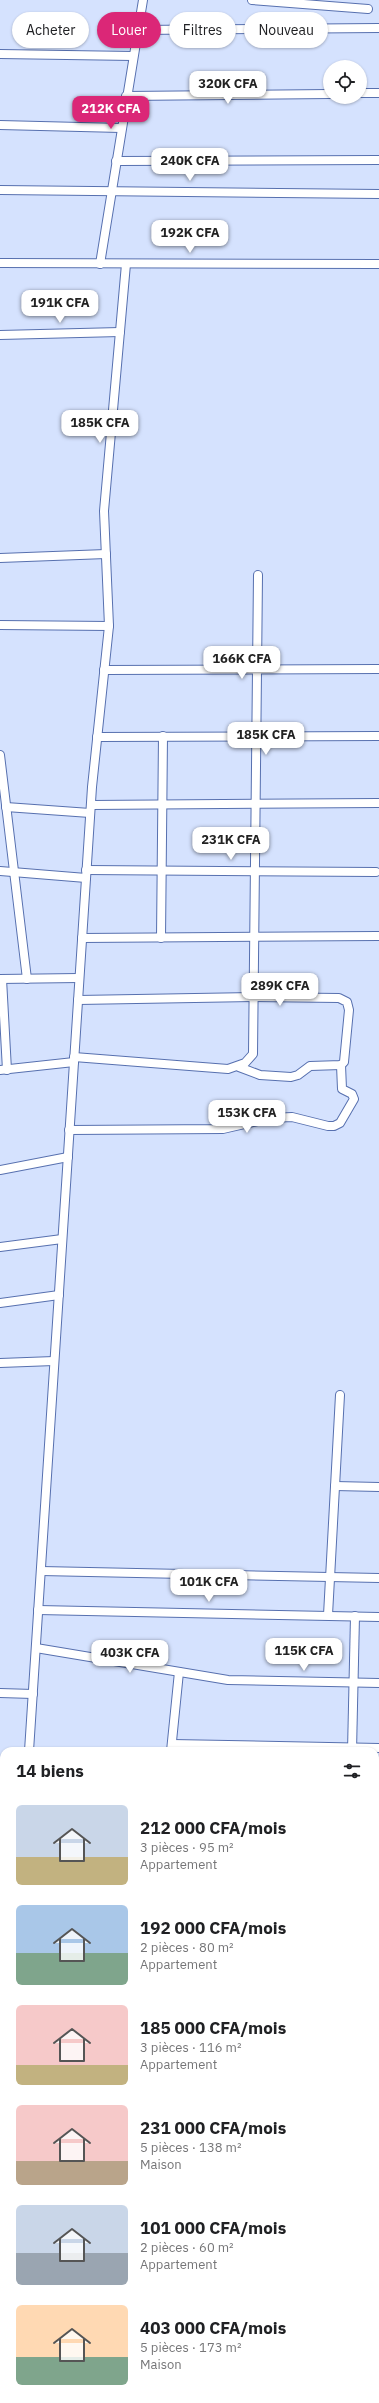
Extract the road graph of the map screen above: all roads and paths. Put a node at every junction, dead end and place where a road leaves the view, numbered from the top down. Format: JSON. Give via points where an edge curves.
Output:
{"nodes":[{"id":1,"x":143,"y":0,"type":"edge"},
{"id":2,"x":252,"y":0,"type":"edge"},
{"id":3,"x":368,"y":9,"type":"dead end"},
{"id":4,"x":141,"y":12,"type":"edge"},
{"id":5,"x":379,"y":28,"type":"edge"},
{"id":6,"x":161,"y":30,"type":"edge"},
{"id":7,"x":135,"y":48,"type":"edge"},
{"id":8,"x":0,"y":54,"type":"edge"},
{"id":9,"x":133,"y":56,"type":"junction"},
{"id":10,"x":367,"y":93,"type":"edge"},
{"id":11,"x":379,"y":93,"type":"edge"},
{"id":12,"x":323,"y":94,"type":"edge"},
{"id":13,"x":126,"y":96,"type":"junction"},
{"id":14,"x":0,"y":125,"type":"edge"},
{"id":15,"x":121,"y":128,"type":"junction"},
{"id":16,"x":116,"y":160,"type":"junction"},
{"id":17,"x":379,"y":160,"type":"edge"},
{"id":18,"x":0,"y":190,"type":"edge"},
{"id":19,"x":111,"y":191,"type":"junction"},
{"id":20,"x":379,"y":194,"type":"edge"},
{"id":21,"x":0,"y":263,"type":"edge"},
{"id":22,"x":100,"y":264,"type":"junction"},
{"id":23,"x":126,"y":264,"type":"junction"},
{"id":24,"x":379,"y":264,"type":"edge"},
{"id":25,"x":120,"y":332,"type":"junction"},
{"id":26,"x":0,"y":335,"type":"edge"},
{"id":27,"x":106,"y":554,"type":"junction"},
{"id":28,"x":0,"y":558,"type":"edge"},
{"id":29,"x":258,"y":575,"type":"dead end"},
{"id":30,"x":0,"y":625,"type":"edge"},
{"id":31,"x":109,"y":626,"type":"junction"},
{"id":32,"x":104,"y":670,"type":"junction"},
{"id":33,"x":257,"y":670,"type":"junction"},
{"id":34,"x":379,"y":670,"type":"edge"},
{"id":35,"x":97,"y":736,"type":"junction"},
{"id":36,"x":163,"y":736,"type":"junction"},
{"id":37,"x":256,"y":736,"type":"junction"},
{"id":38,"x":379,"y":736,"type":"edge"},
{"id":39,"x":0,"y":755,"type":"edge"},
{"id":40,"x":379,"y":803,"type":"edge"},
{"id":41,"x":255,"y":804,"type":"junction"},
{"id":42,"x":162,"y":805,"type":"junction"},
{"id":43,"x":6,"y":807,"type":"junction"},
{"id":44,"x":90,"y":809,"type":"junction"},
{"id":45,"x":0,"y":871,"type":"edge"},
{"id":46,"x":162,"y":871,"type":"junction"},
{"id":47,"x":255,"y":871,"type":"junction"},
{"id":48,"x":14,"y":872,"type":"junction"},
{"id":49,"x":376,"y":872,"type":"dead end"},
{"id":50,"x":86,"y":874,"type":"junction"},
{"id":51,"x":378,"y":936,"type":"edge"},
{"id":52,"x":254,"y":937,"type":"junction"},
{"id":53,"x":82,"y":938,"type":"junction"},
{"id":54,"x":161,"y":938,"type":"junction"},
{"id":55,"x":79,"y":978,"type":"junction"},
{"id":56,"x":1,"y":979,"type":"edge"},
{"id":57,"x":27,"y":979,"type":"junction"},
{"id":58,"x":253,"y":997,"type":"junction"},
{"id":59,"x":78,"y":1000,"type":"junction"},
{"id":60,"x":74,"y":1059,"type":"junction"},
{"id":61,"x":341,"y":1065,"type":"junction"},
{"id":62,"x":239,"y":1067,"type":"junction"},
{"id":63,"x":3,"y":1070,"type":"edge"},
{"id":64,"x":70,"y":1130,"type":"junction"},
{"id":65,"x":68,"y":1157,"type":"junction"},
{"id":66,"x":0,"y":1170,"type":"edge"},
{"id":67,"x":62,"y":1239,"type":"junction"},
{"id":68,"x":0,"y":1247,"type":"edge"},
{"id":69,"x":59,"y":1295,"type":"junction"},
{"id":70,"x":0,"y":1303,"type":"edge"},
{"id":71,"x":54,"y":1361,"type":"junction"},
{"id":72,"x":0,"y":1363,"type":"edge"},
{"id":73,"x":340,"y":1395,"type":"dead end"},
{"id":74,"x":335,"y":1486,"type":"junction"},
{"id":75,"x":379,"y":1487,"type":"edge"},
{"id":76,"x":41,"y":1571,"type":"junction"},
{"id":77,"x":330,"y":1577,"type":"junction"},
{"id":78,"x":379,"y":1578,"type":"edge"},
{"id":79,"x":38,"y":1610,"type":"junction"},
{"id":80,"x":328,"y":1616,"type":"junction"},
{"id":81,"x":355,"y":1616,"type":"junction"},
{"id":82,"x":379,"y":1616,"type":"edge"},
{"id":83,"x":36,"y":1648,"type":"junction"},
{"id":84,"x":179,"y":1672,"type":"junction"},
{"id":85,"x":354,"y":1683,"type":"junction"},
{"id":86,"x":379,"y":1683,"type":"edge"},
{"id":87,"x":0,"y":1693,"type":"edge"},
{"id":88,"x":33,"y":1694,"type":"junction"},
{"id":89,"x":29,"y":1747,"type":"edge"},
{"id":90,"x":171,"y":1747,"type":"edge"},
{"id":91,"x":353,"y":1747,"type":"edge"},
{"id":92,"x":0,"y":2184,"type":"edge"},
{"id":93,"x":0,"y":2195,"type":"edge"}],
"edges":[{"from":1,"to":4,"type":"street"},
{"from":2,"to":3,"type":"street"},
{"from":5,"to":6,"type":"street"},
{"from":7,"to":9,"type":"street"},
{"from":8,"to":9,"type":"street"},
{"from":9,"to":13,"type":"street"},
{"from":10,"to":11,"type":"street"},
{"from":12,"to":13,"type":"street"},
{"from":13,"to":15,"type":"street"},
{"from":14,"to":15,"type":"street"},
{"from":15,"to":16,"type":"street"},
{"from":16,"to":17,"type":"street"},
{"from":16,"to":19,"type":"street"},
{"from":18,"to":19,"type":"street"},
{"from":19,"to":20,"type":"street"},
{"from":19,"to":22,"type":"street"},
{"from":21,"to":22,"type":"street"},
{"from":22,"to":23,"type":"street"},
{"from":23,"to":24,"type":"street"},
{"from":23,"to":25,"type":"street"},
{"from":25,"to":26,"type":"street"},
{"from":25,"to":27,"type":"street","via":[[104,511]]},
{"from":27,"to":28,"type":"street"},
{"from":27,"to":31,"type":"street"},
{"from":29,"to":33,"type":"street"},
{"from":30,"to":31,"type":"street"},
{"from":31,"to":32,"type":"street"},
{"from":32,"to":33,"type":"street"},
{"from":32,"to":35,"type":"street"},
{"from":33,"to":34,"type":"street"},
{"from":33,"to":37,"type":"street"},
{"from":35,"to":36,"type":"street"},
{"from":35,"to":44,"type":"street"},
{"from":36,"to":37,"type":"street"},
{"from":36,"to":42,"type":"street"},
{"from":37,"to":38,"type":"street"},
{"from":37,"to":41,"type":"street"},
{"from":39,"to":43,"type":"street"},
{"from":40,"to":41,"type":"street"},
{"from":41,"to":42,"type":"street"},
{"from":41,"to":47,"type":"street"},
{"from":42,"to":44,"type":"street"},
{"from":42,"to":46,"type":"street"},
{"from":43,"to":44,"type":"street"},
{"from":43,"to":48,"type":"street"},
{"from":44,"to":50,"type":"street"},
{"from":45,"to":48,"type":"street"},
{"from":46,"to":47,"type":"street"},
{"from":46,"to":50,"type":"street"},
{"from":46,"to":54,"type":"street"},
{"from":47,"to":49,"type":"street"},
{"from":47,"to":52,"type":"street"},
{"from":48,"to":50,"type":"street"},
{"from":48,"to":57,"type":"street"},
{"from":50,"to":53,"type":"street"},
{"from":51,"to":52,"type":"street"},
{"from":52,"to":54,"type":"street"},
{"from":52,"to":58,"type":"street"},
{"from":53,"to":54,"type":"street"},
{"from":53,"to":55,"type":"street"},
{"from":55,"to":57,"type":"street"},
{"from":55,"to":59,"type":"street"},
{"from":56,"to":57,"type":"street"},
{"from":56,"to":63,"type":"street"},
{"from":58,"to":59,"type":"street"},
{"from":58,"to":61,"type":"street","via":[[344,999],[349,1010],[344,1062]]},
{"from":58,"to":62,"type":"street","via":[[253,1054]]},
{"from":59,"to":60,"type":"street"},
{"from":60,"to":62,"type":"street","via":[[228,1069]]},
{"from":60,"to":63,"type":"street"},
{"from":60,"to":64,"type":"street"},
{"from":61,"to":62,"type":"street","via":[[310,1066],[291,1077],[260,1075]]},
{"from":61,"to":64,"type":"street","via":[[342,1089],[352,1094],[354,1099],[340,1123],[334,1126],[292,1117],[271,1118],[224,1129]]},
{"from":64,"to":65,"type":"street"},
{"from":65,"to":66,"type":"street"},
{"from":65,"to":67,"type":"street"},
{"from":67,"to":68,"type":"street"},
{"from":67,"to":69,"type":"street"},
{"from":69,"to":70,"type":"street"},
{"from":69,"to":71,"type":"street"},
{"from":71,"to":72,"type":"street"},
{"from":71,"to":76,"type":"street"},
{"from":73,"to":74,"type":"street"},
{"from":74,"to":75,"type":"street"},
{"from":74,"to":77,"type":"street"},
{"from":76,"to":77,"type":"street"},
{"from":76,"to":79,"type":"street"},
{"from":77,"to":78,"type":"street"},
{"from":77,"to":80,"type":"street"},
{"from":79,"to":80,"type":"street"},
{"from":79,"to":83,"type":"street"},
{"from":80,"to":81,"type":"street"},
{"from":81,"to":82,"type":"street"},
{"from":81,"to":85,"type":"street"},
{"from":83,"to":84,"type":"street"},
{"from":83,"to":88,"type":"street"},
{"from":84,"to":85,"type":"street","via":[[228,1680]]},
{"from":84,"to":90,"type":"street"},
{"from":85,"to":86,"type":"street"},
{"from":85,"to":91,"type":"street"},
{"from":87,"to":88,"type":"street"},
{"from":88,"to":89,"type":"street"},
{"from":92,"to":93,"type":"street"}]}
